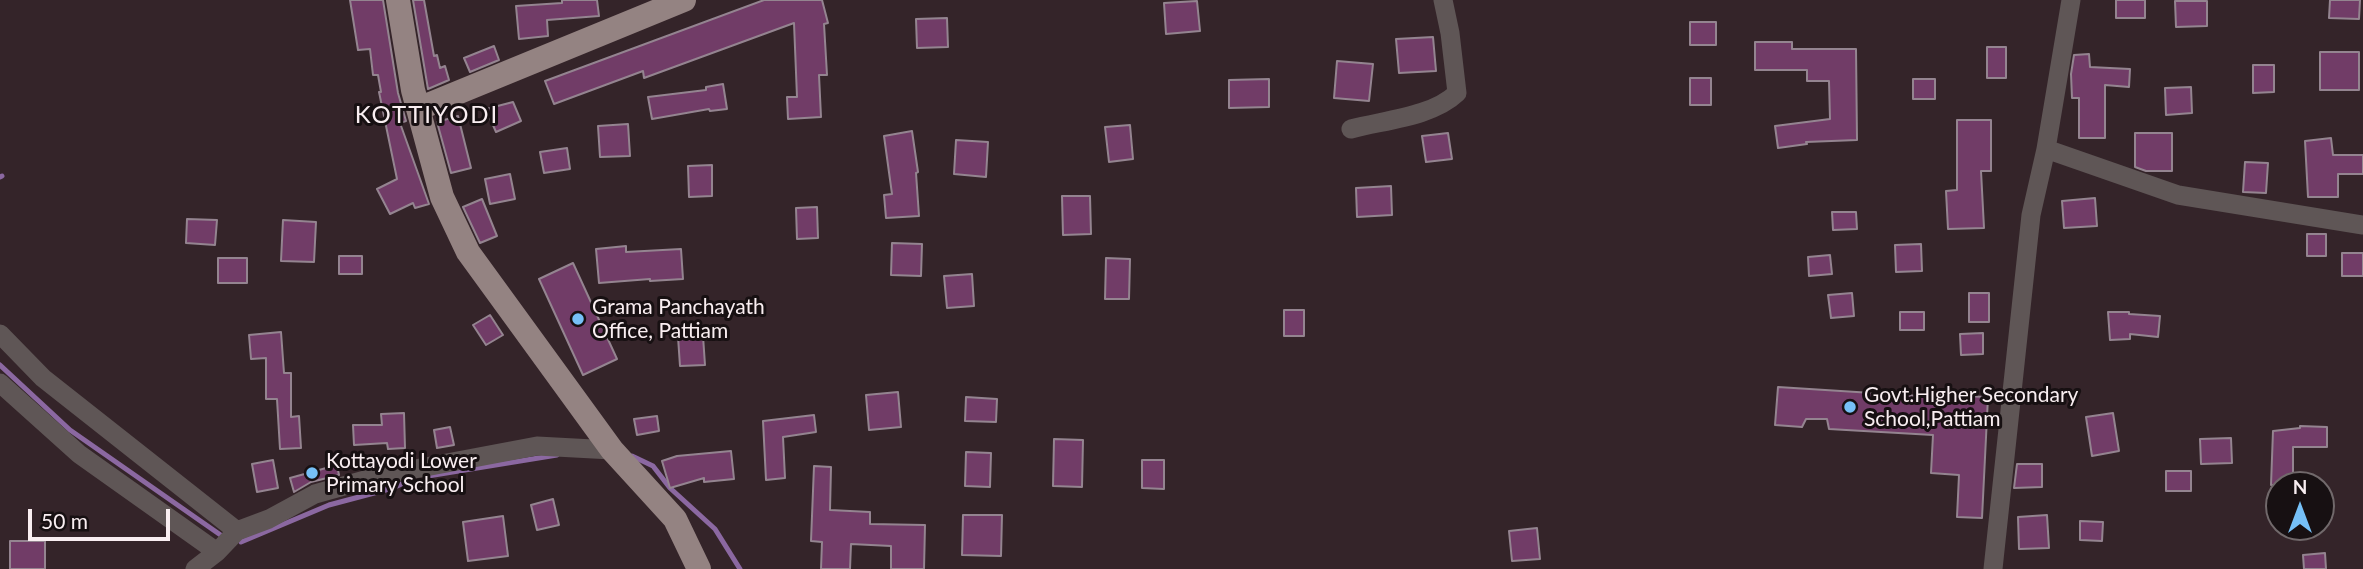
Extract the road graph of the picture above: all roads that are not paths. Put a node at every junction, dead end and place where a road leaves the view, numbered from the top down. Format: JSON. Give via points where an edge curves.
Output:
{"nodes":[{"id":1,"x":398,"y":0,"type":"edge"},
{"id":2,"x":684,"y":0,"type":"edge"},
{"id":3,"x":1443,"y":0,"type":"edge"},
{"id":4,"x":2071,"y":0,"type":"edge"},
{"id":5,"x":418,"y":109,"type":"junction"},
{"id":6,"x":1351,"y":129,"type":"dead end"},
{"id":7,"x":2046,"y":149,"type":"junction"},
{"id":8,"x":2363,"y":225,"type":"edge"},
{"id":9,"x":0,"y":334,"type":"edge"},
{"id":10,"x":0,"y":383,"type":"edge"},
{"id":11,"x":612,"y":450,"type":"junction"},
{"id":12,"x":237,"y":531,"type":"junction"},
{"id":13,"x":217,"y":552,"type":"junction"},
{"id":14,"x":195,"y":569,"type":"edge"},
{"id":15,"x":699,"y":569,"type":"edge"},
{"id":16,"x":1993,"y":569,"type":"edge"}],
"edges":[{"from":1,"to":5,"type":"main road"},
{"from":2,"to":5,"type":"main road"},
{"from":3,"to":6,"type":"street","via":[[1457,93],[1429,111]]},
{"from":4,"to":7,"type":"street"},
{"from":5,"to":11,"type":"main road","via":[[442,197],[468,252]]},
{"from":7,"to":8,"type":"street","via":[[2179,195]]},
{"from":7,"to":16,"type":"street","via":[[2031,215]]},
{"from":9,"to":12,"type":"street","via":[[43,378]]},
{"from":10,"to":13,"type":"street","via":[[79,454]]},
{"from":11,"to":12,"type":"street","via":[[537,446],[383,475],[315,494]]},
{"from":11,"to":15,"type":"main road","via":[[675,519]]},
{"from":12,"to":13,"type":"street"},
{"from":13,"to":14,"type":"street"}]}
